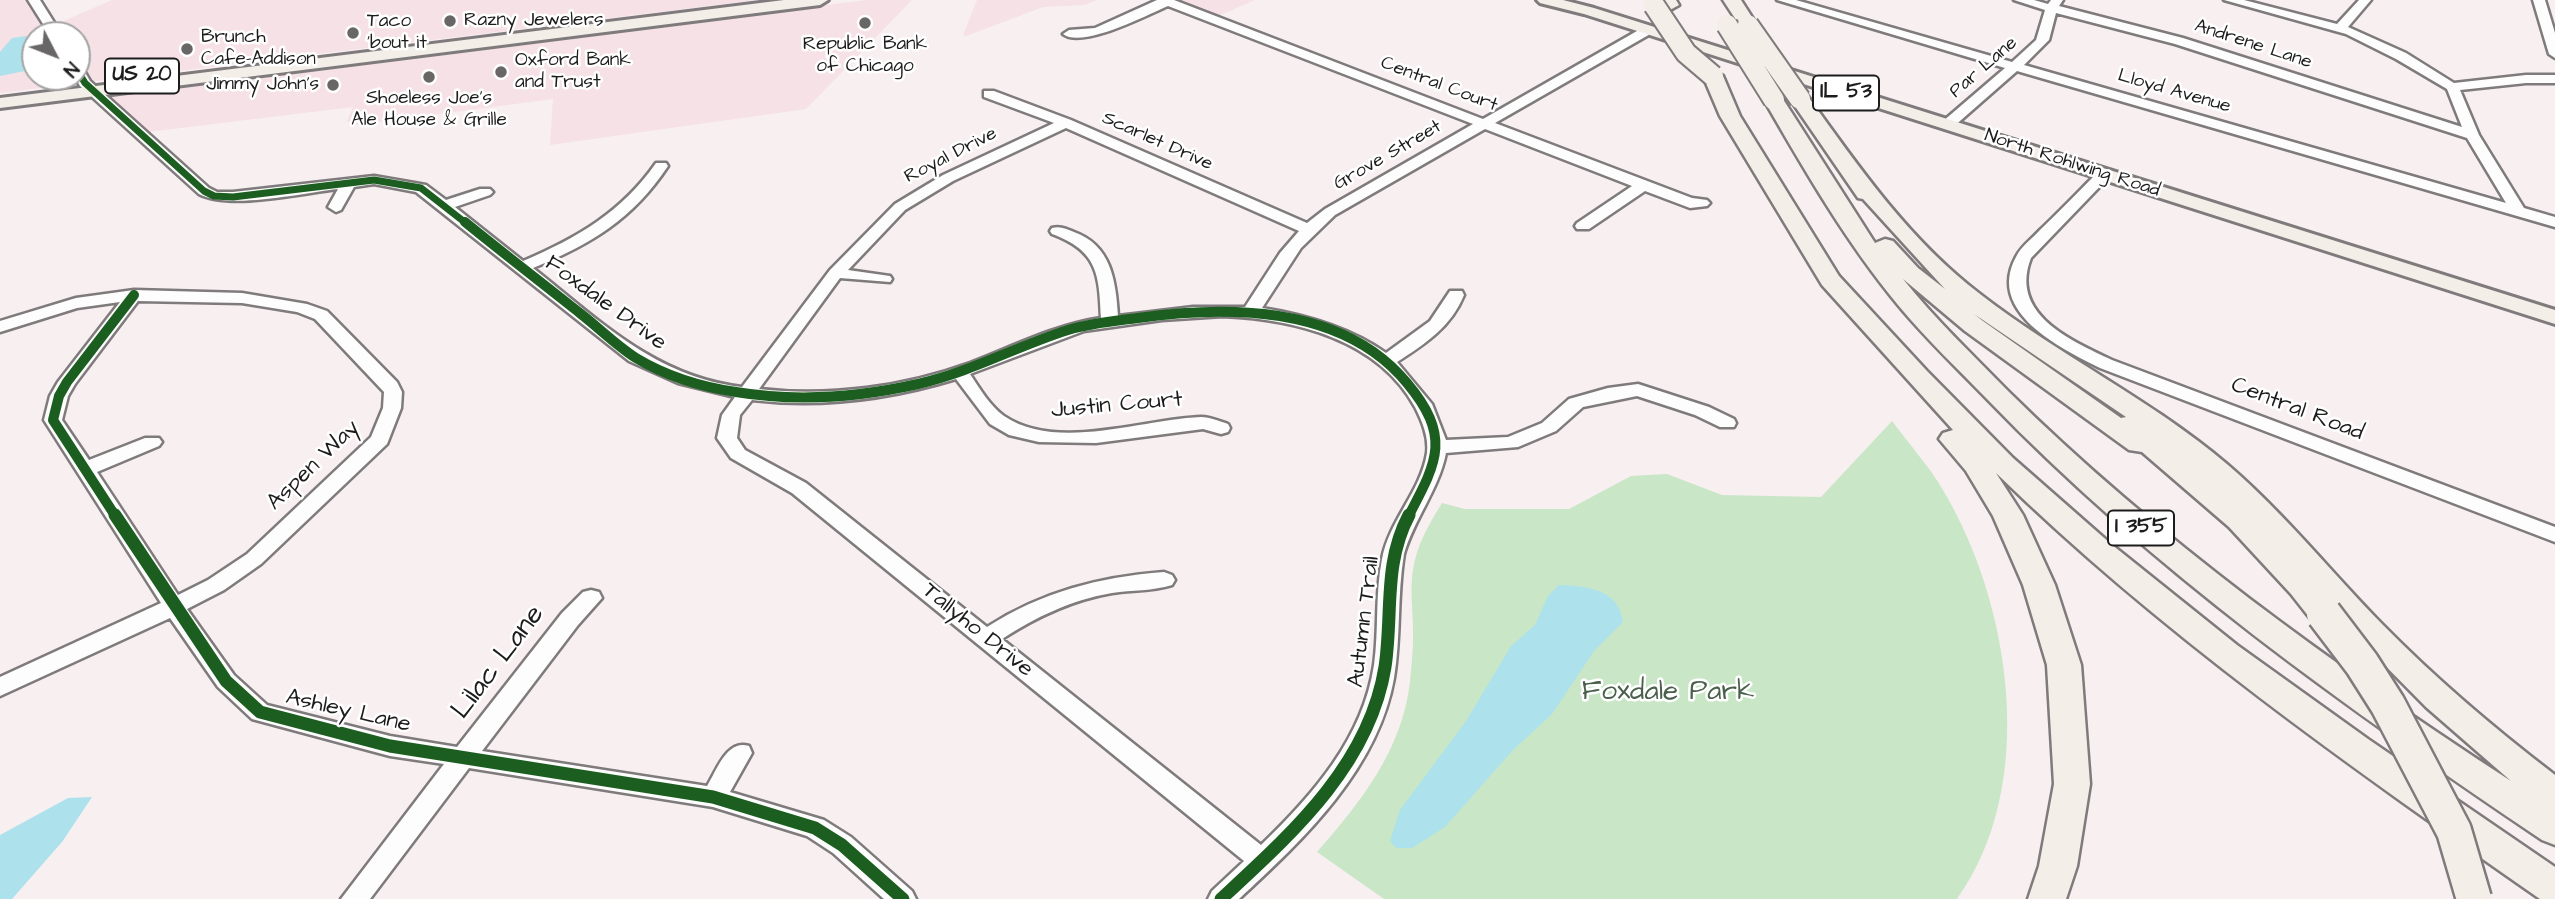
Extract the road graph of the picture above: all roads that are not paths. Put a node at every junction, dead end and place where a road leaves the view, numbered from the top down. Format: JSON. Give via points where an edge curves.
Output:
{"nodes":[{"id":1,"x":34,"y":0,"type":"edge"},
{"id":2,"x":766,"y":0,"type":"edge"},
{"id":3,"x":820,"y":0,"type":"edge"},
{"id":4,"x":1545,"y":0,"type":"edge"},
{"id":5,"x":1569,"y":0,"type":"edge"},
{"id":6,"x":1783,"y":0,"type":"edge"},
{"id":7,"x":2020,"y":0,"type":"edge"},
{"id":8,"x":2230,"y":0,"type":"edge"},
{"id":9,"x":2365,"y":0,"type":"edge"},
{"id":10,"x":1166,"y":1,"type":"edge"},
{"id":11,"x":1661,"y":2,"type":"edge"},
{"id":12,"x":2536,"y":2,"type":"edge"},
{"id":13,"x":2054,"y":4,"type":"edge"},
{"id":14,"x":1589,"y":11,"type":"junction"},
{"id":15,"x":1725,"y":11,"type":"edge"},
{"id":16,"x":47,"y":21,"type":"edge"},
{"id":17,"x":2340,"y":29,"type":"junction"},
{"id":18,"x":1648,"y":30,"type":"junction"},
{"id":19,"x":1069,"y":34,"type":"dead end"},
{"id":20,"x":2555,"y":54,"type":"edge"},
{"id":21,"x":2015,"y":66,"type":"junction"},
{"id":22,"x":2555,"y":79,"type":"edge"},
{"id":23,"x":91,"y":80,"type":"edge"},
{"id":24,"x":91,"y":81,"type":"edge"},
{"id":25,"x":147,"y":85,"type":"junction"},
{"id":26,"x":91,"y":86,"type":"edge"},
{"id":27,"x":2452,"y":87,"type":"junction"},
{"id":28,"x":21,"y":91,"type":"edge"},
{"id":29,"x":47,"y":91,"type":"edge"},
{"id":30,"x":0,"y":94,"type":"edge"},
{"id":31,"x":989,"y":94,"type":"dead end"},
{"id":32,"x":0,"y":103,"type":"edge"},
{"id":33,"x":118,"y":111,"type":"junction"},
{"id":34,"x":1066,"y":123,"type":"junction"},
{"id":35,"x":1484,"y":123,"type":"junction"},
{"id":36,"x":1947,"y":125,"type":"junction"},
{"id":37,"x":2472,"y":135,"type":"junction"},
{"id":38,"x":1802,"y":149,"type":"junction"},
{"id":39,"x":661,"y":166,"type":"dead end"},
{"id":40,"x":2104,"y":174,"type":"junction"},
{"id":41,"x":1857,"y":179,"type":"junction"},
{"id":42,"x":348,"y":184,"type":"junction"},
{"id":43,"x":1643,"y":185,"type":"junction"},
{"id":44,"x":485,"y":192,"type":"dead end"},
{"id":45,"x":1702,"y":203,"type":"dead end"},
{"id":46,"x":444,"y":206,"type":"junction"},
{"id":47,"x":336,"y":207,"type":"dead end"},
{"id":48,"x":2519,"y":212,"type":"junction"},
{"id":49,"x":2555,"y":222,"type":"edge"},
{"id":50,"x":1583,"y":226,"type":"dead end"},
{"id":51,"x":1307,"y":229,"type":"junction"},
{"id":52,"x":1058,"y":231,"type":"dead end"},
{"id":53,"x":520,"y":268,"type":"junction"},
{"id":54,"x":836,"y":273,"type":"junction"},
{"id":55,"x":884,"y":279,"type":"dead end"},
{"id":56,"x":1830,"y":280,"type":"junction"},
{"id":57,"x":134,"y":295,"type":"junction"},
{"id":58,"x":1456,"y":295,"type":"dead end"},
{"id":59,"x":1252,"y":310,"type":"junction"},
{"id":60,"x":2555,"y":317,"type":"edge"},
{"id":61,"x":1110,"y":322,"type":"junction"},
{"id":62,"x":0,"y":327,"type":"edge"},
{"id":63,"x":1387,"y":361,"type":"junction"},
{"id":64,"x":960,"y":373,"type":"junction"},
{"id":65,"x":746,"y":394,"type":"junction"},
{"id":66,"x":1727,"y":423,"type":"dead end"},
{"id":67,"x":1221,"y":428,"type":"dead end"},
{"id":68,"x":152,"y":442,"type":"dead end"},
{"id":69,"x":1438,"y":447,"type":"junction"},
{"id":70,"x":2177,"y":468,"type":"junction"},
{"id":71,"x":86,"y":469,"type":"junction"},
{"id":72,"x":2555,"y":535,"type":"edge"},
{"id":73,"x":1164,"y":580,"type":"dead end"},
{"id":74,"x":591,"y":598,"type":"dead end"},
{"id":75,"x":174,"y":606,"type":"junction"},
{"id":76,"x":987,"y":638,"type":"junction"},
{"id":77,"x":0,"y":687,"type":"edge"},
{"id":78,"x":740,"y":753,"type":"dead end"},
{"id":79,"x":464,"y":757,"type":"junction"},
{"id":80,"x":2555,"y":795,"type":"edge"},
{"id":81,"x":713,"y":797,"type":"junction"},
{"id":82,"x":2555,"y":829,"type":"edge"},
{"id":83,"x":1262,"y":861,"type":"junction"},
{"id":84,"x":2555,"y":888,"type":"edge"},
{"id":85,"x":354,"y":899,"type":"edge"},
{"id":86,"x":903,"y":899,"type":"edge"},
{"id":87,"x":1221,"y":899,"type":"edge"},
{"id":88,"x":2048,"y":899,"type":"edge"},
{"id":89,"x":2474,"y":899,"type":"edge"}],
"edges":[{"from":1,"to":16,"type":"street"},
{"from":2,"to":23,"type":"main road","number":"US 20"},
{"from":3,"to":25,"type":"main road","number":"US 20"},
{"from":4,"to":14,"type":"main road","name":"North Rohlwing Road","number":"IL 53"},
{"from":5,"to":14,"type":"main road","name":"North Rohlwing Road","number":"IL 53"},
{"from":6,"to":21,"type":"street","name":"Lloyd Avenue"},
{"from":7,"to":13,"type":"street","name":"Andrene Lane"},
{"from":8,"to":17,"type":"street"},
{"from":9,"to":17,"type":"street"},
{"from":10,"to":19,"type":"street","via":[[1097,31]]},
{"from":10,"to":35,"type":"street","name":"Central Court"},
{"from":11,"to":56,"type":"highway","number":"I 355","bridge":true,"via":[[1686,53],[1714,78],[1730,116]]},
{"from":12,"to":20,"type":"street"},
{"from":13,"to":21,"type":"street","name":"Par Lane","via":[[2044,39]]},
{"from":13,"to":37,"type":"street","name":"Andrene Lane"},
{"from":14,"to":18,"type":"main road","name":"North Rohlwing Road","number":"IL 53"},
{"from":15,"to":38,"type":"highway","number":"I 355","bridge":true},
{"from":15,"to":41,"type":"highway","bridge":true,"via":[[1748,25]]},
{"from":17,"to":27,"type":"street"},
{"from":18,"to":35,"type":"street","name":"Grove Street"},
{"from":18,"to":36,"type":"main road","name":"North Rohlwing Road","number":"IL 53"},
{"from":21,"to":36,"type":"street","name":"Par Lane"},
{"from":21,"to":48,"type":"street","name":"Lloyd Avenue"},
{"from":22,"to":27,"type":"street"},
{"from":24,"to":25,"type":"main road","number":"US 20"},
{"from":25,"to":33,"type":"main road","via":[[126,96]]},
{"from":26,"to":33,"type":"street","name":"Foxdale Drive"},
{"from":27,"to":37,"type":"street"},
{"from":28,"to":30,"type":"main road","number":"US 20"},
{"from":29,"to":32,"type":"main road","number":"US 20"},
{"from":31,"to":34,"type":"street","name":"Scarlet Drive"},
{"from":33,"to":42,"type":"street","name":"Foxdale Drive","via":[[214,196]]},
{"from":34,"to":51,"type":"street","name":"Scarlet Drive"},
{"from":34,"to":54,"type":"street","name":"Royal Drive","via":[[909,201]]},
{"from":35,"to":43,"type":"street","name":"Central Court"},
{"from":35,"to":51,"type":"street","name":"Grove Street"},
{"from":36,"to":40,"type":"main road","name":"North Rohlwing Road","number":"IL 53"},
{"from":37,"to":48,"type":"street"},
{"from":38,"to":70,"type":"highway","via":[[1831,173],[1892,255],[1940,298],[2106,422]]},
{"from":38,"to":82,"type":"highway","number":"I 355","via":[[1856,234],[1907,300],[2025,426],[2189,568],[2291,646]]},
{"from":39,"to":53,"type":"street","via":[[640,197],[616,218],[568,247]]},
{"from":40,"to":60,"type":"main road","name":"North Rohlwing Road","number":"IL 53"},
{"from":40,"to":72,"type":"street","name":"Central Road","via":[[2017,266],[2016,291],[2031,315],[2060,340],[2106,364]]},
{"from":41,"to":70,"type":"highway","via":[[1920,266],[1973,312],[2134,429]]},
{"from":41,"to":80,"type":"highway","via":[[1967,296],[2217,470],[2411,673],[2463,722]]},
{"from":42,"to":46,"type":"street","name":"Foxdale Drive","via":[[374,180],[409,185],[421,188]]},
{"from":42,"to":47,"type":"street"},
{"from":43,"to":45,"type":"street","name":"Central Court","via":[[1690,203]]},
{"from":43,"to":50,"type":"street"},
{"from":44,"to":46,"type":"street"},
{"from":46,"to":53,"type":"street","name":"Foxdale Drive"},
{"from":48,"to":49,"type":"street","name":"Lloyd Avenue"},
{"from":51,"to":59,"type":"street","name":"Grove Street"},
{"from":52,"to":61,"type":"street","via":[[1077,236],[1095,249],[1107,280]]},
{"from":53,"to":65,"type":"street","name":"Foxdale Drive","via":[[656,369],[695,384]]},
{"from":54,"to":55,"type":"street"},
{"from":54,"to":65,"type":"street","name":"Royal Drive"},
{"from":56,"to":84,"type":"highway","number":"I 355","via":[[1996,458],[2121,570],[2358,753]]},
{"from":56,"to":88,"type":"highway","via":[[1836,302],[1976,465],[2008,515],[2039,585],[2064,665],[2072,784]]},
{"from":57,"to":62,"type":"street","via":[[89,300]]},
{"from":57,"to":71,"type":"street","name":"Ashley Lane","via":[[67,382],[52,415]]},
{"from":57,"to":75,"type":"street","name":"Aspen Way","via":[[271,300],[310,309],[321,315],[393,392],[380,439],[254,559]]},
{"from":58,"to":63,"type":"street","via":[[1452,307],[1423,337]]},
{"from":59,"to":61,"type":"street","name":"Foxdale Drive","via":[[1187,311]]},
{"from":59,"to":63,"type":"street","name":"Foxdale Drive","via":[[1324,327]]},
{"from":61,"to":64,"type":"street","name":"Foxdale Drive","via":[[1067,331]]},
{"from":63,"to":69,"type":"street","via":[[1427,412]]},
{"from":64,"to":65,"type":"street","name":"Foxdale Drive","via":[[849,395],[797,398]]},
{"from":64,"to":67,"type":"street","name":"Justin Court","via":[[997,421],[1026,434],[1062,440],[1204,423]]},
{"from":65,"to":76,"type":"street","name":"Tallyho Drive","via":[[731,415],[727,438],[738,454],[799,488]]},
{"from":66,"to":69,"type":"street","via":[[1638,390],[1576,403],[1549,427],[1511,443]]},
{"from":68,"to":71,"type":"street"},
{"from":69,"to":83,"type":"street","name":"Autumn Trail","via":[[1392,557],[1382,679],[1367,731],[1332,787]]},
{"from":70,"to":89,"type":"highway","bridge":true,"via":[[2239,520],[2302,586],[2362,664],[2454,831]]},
{"from":71,"to":75,"type":"street","name":"Ashley Lane"},
{"from":73,"to":76,"type":"street","via":[[1079,591],[1026,612]]},
{"from":74,"to":79,"type":"street","name":"Lilac Lane"},
{"from":75,"to":77,"type":"street"},
{"from":75,"to":79,"type":"street","name":"Ashley Lane","via":[[226,681],[260,712],[390,746]]},
{"from":76,"to":83,"type":"street","name":"Tallyho Drive"},
{"from":78,"to":81,"type":"street"},
{"from":79,"to":81,"type":"street","name":"Ashley Lane"},
{"from":79,"to":85,"type":"street","name":"Lilac Lane"},
{"from":81,"to":86,"type":"street","name":"Ashley Lane","via":[[815,828],[842,845]]},
{"from":83,"to":87,"type":"street","name":"Autumn Trail"}]}
